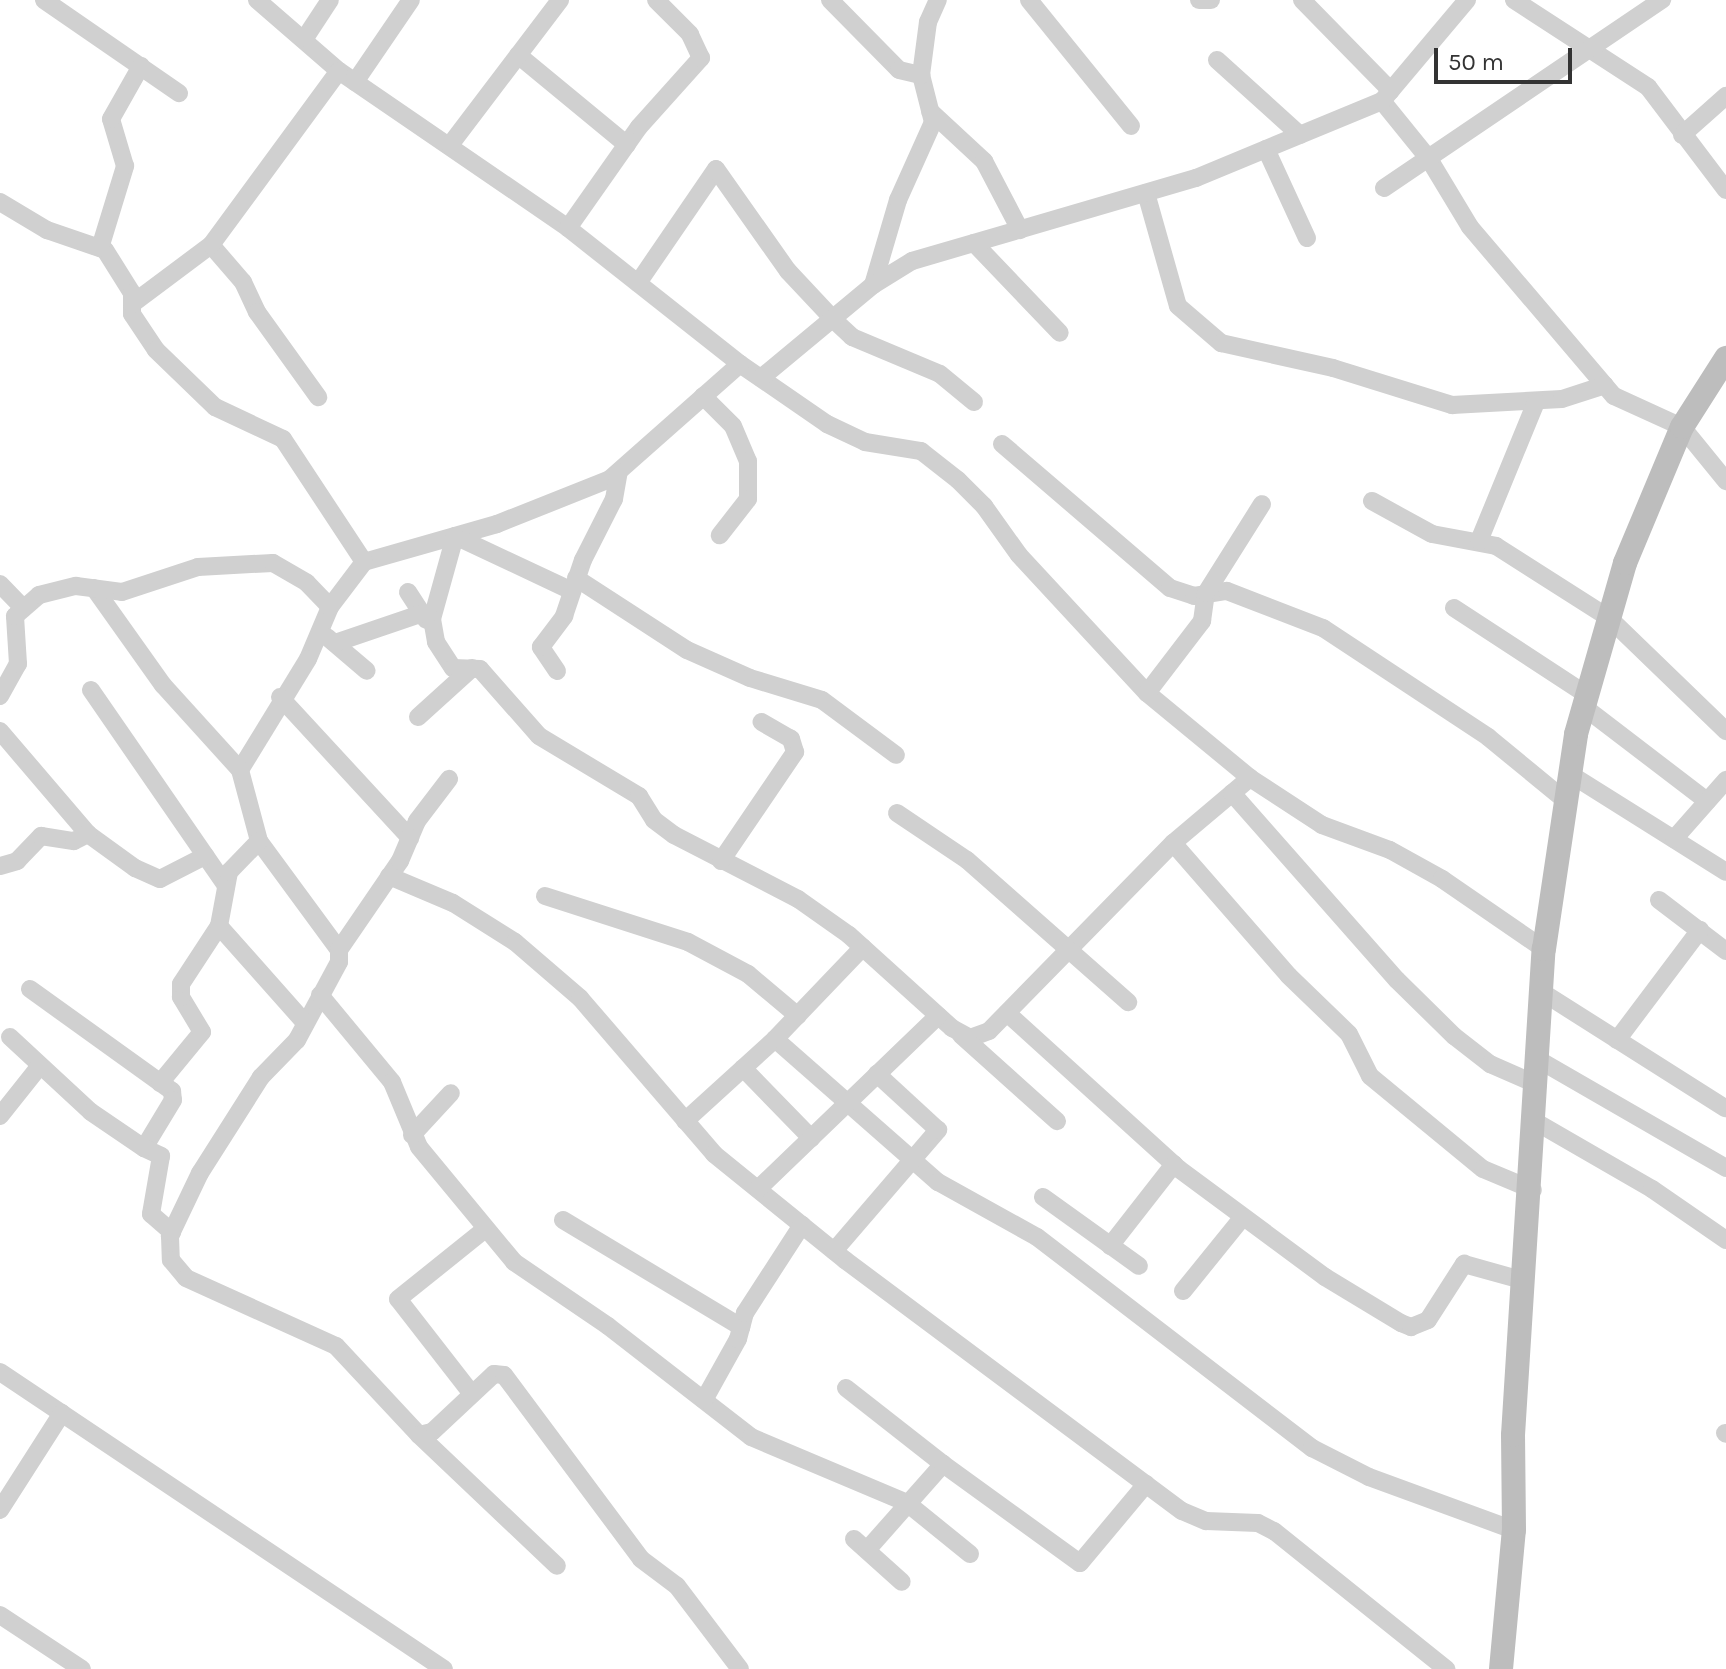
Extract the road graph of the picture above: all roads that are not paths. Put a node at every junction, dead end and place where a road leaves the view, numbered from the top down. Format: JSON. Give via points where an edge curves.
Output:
{"nodes":[{"id":1,"x":44,"y":0,"type":"edge"},
{"id":2,"x":257,"y":0,"type":"edge"},
{"id":3,"x":330,"y":0,"type":"edge"},
{"id":4,"x":411,"y":0,"type":"edge"},
{"id":5,"x":560,"y":0,"type":"edge"},
{"id":6,"x":656,"y":0,"type":"edge"},
{"id":7,"x":830,"y":0,"type":"edge"},
{"id":8,"x":938,"y":0,"type":"edge"},
{"id":9,"x":1029,"y":0,"type":"edge"},
{"id":10,"x":1199,"y":0,"type":"edge"},
{"id":11,"x":1211,"y":0,"type":"edge"},
{"id":12,"x":1302,"y":0,"type":"edge"},
{"id":13,"x":1467,"y":0,"type":"edge"},
{"id":14,"x":1514,"y":0,"type":"edge"},
{"id":15,"x":1662,"y":0,"type":"edge"},
{"id":16,"x":305,"y":38,"type":"junction"},
{"id":17,"x":1591,"y":50,"type":"junction"},
{"id":18,"x":518,"y":55,"type":"junction"},
{"id":19,"x":1217,"y":60,"type":"dead end"},
{"id":20,"x":141,"y":66,"type":"junction"},
{"id":21,"x":339,"y":71,"type":"junction"},
{"id":22,"x":921,"y":75,"type":"junction"},
{"id":23,"x":355,"y":82,"type":"junction"},
{"id":24,"x":179,"y":93,"type":"dead end"},
{"id":25,"x":1386,"y":96,"type":"junction"},
{"id":26,"x":1726,"y":96,"type":"edge"},
{"id":27,"x":930,"y":111,"type":"junction"},
{"id":28,"x":1131,"y":126,"type":"dead end"},
{"id":29,"x":1300,"y":135,"type":"junction"},
{"id":30,"x":1682,"y":135,"type":"junction"},
{"id":31,"x":450,"y":145,"type":"junction"},
{"id":32,"x":627,"y":145,"type":"junction"},
{"id":33,"x":1266,"y":149,"type":"junction"},
{"id":34,"x":1429,"y":159,"type":"junction"},
{"id":35,"x":1384,"y":188,"type":"dead end"},
{"id":36,"x":1726,"y":190,"type":"edge"},
{"id":37,"x":1146,"y":193,"type":"junction"},
{"id":38,"x":0,"y":202,"type":"edge"},
{"id":39,"x":568,"y":228,"type":"junction"},
{"id":40,"x":1020,"y":230,"type":"junction"},
{"id":41,"x":1307,"y":238,"type":"dead end"},
{"id":42,"x":974,"y":243,"type":"junction"},
{"id":43,"x":211,"y":245,"type":"junction"},
{"id":44,"x":100,"y":248,"type":"junction"},
{"id":45,"x":638,"y":283,"type":"junction"},
{"id":46,"x":873,"y":285,"type":"junction"},
{"id":47,"x":132,"y":304,"type":"junction"},
{"id":48,"x":835,"y":321,"type":"junction"},
{"id":49,"x":1060,"y":333,"type":"dead end"},
{"id":50,"x":1726,"y":358,"type":"edge"},
{"id":51,"x":740,"y":364,"type":"junction"},
{"id":52,"x":761,"y":378,"type":"junction"},
{"id":53,"x":1605,"y":385,"type":"junction"},
{"id":54,"x":703,"y":396,"type":"junction"},
{"id":55,"x":318,"y":397,"type":"dead end"},
{"id":56,"x":974,"y":402,"type":"dead end"},
{"id":57,"x":1536,"y":402,"type":"junction"},
{"id":58,"x":1682,"y":427,"type":"junction"},
{"id":59,"x":1002,"y":444,"type":"dead end"},
{"id":60,"x":619,"y":472,"type":"junction"},
{"id":61,"x":1726,"y":481,"type":"edge"},
{"id":62,"x":1372,"y":501,"type":"dead end"},
{"id":63,"x":1262,"y":504,"type":"dead end"},
{"id":64,"x":720,"y":535,"type":"dead end"},
{"id":65,"x":455,"y":536,"type":"junction"},
{"id":66,"x":1479,"y":541,"type":"junction"},
{"id":67,"x":364,"y":562,"type":"junction"},
{"id":68,"x":0,"y":584,"type":"edge"},
{"id":69,"x":574,"y":585,"type":"junction"},
{"id":70,"x":94,"y":588,"type":"junction"},
{"id":71,"x":408,"y":592,"type":"dead end"},
{"id":72,"x":1206,"y":593,"type":"junction"},
{"id":73,"x":22,"y":607,"type":"junction"},
{"id":74,"x":330,"y":607,"type":"junction"},
{"id":75,"x":1454,"y":608,"type":"dead end"},
{"id":76,"x":420,"y":614,"type":"junction"},
{"id":77,"x":1609,"y":618,"type":"junction"},
{"id":78,"x":433,"y":629,"type":"junction"},
{"id":79,"x":328,"y":638,"type":"junction"},
{"id":80,"x":472,"y":668,"type":"junction"},
{"id":81,"x":367,"y":671,"type":"dead end"},
{"id":82,"x":557,"y":671,"type":"dead end"},
{"id":83,"x":91,"y":690,"type":"dead end"},
{"id":84,"x":1147,"y":693,"type":"junction"},
{"id":85,"x":0,"y":696,"type":"edge"},
{"id":86,"x":280,"y":697,"type":"junction"},
{"id":87,"x":1586,"y":701,"type":"junction"},
{"id":88,"x":418,"y":717,"type":"dead end"},
{"id":89,"x":761,"y":722,"type":"dead end"},
{"id":90,"x":0,"y":731,"type":"edge"},
{"id":91,"x":1726,"y":731,"type":"edge"},
{"id":92,"x":896,"y":755,"type":"dead end"},
{"id":93,"x":240,"y":770,"type":"junction"},
{"id":94,"x":1570,"y":774,"type":"junction"},
{"id":95,"x":1250,"y":778,"type":"junction"},
{"id":96,"x":449,"y":779,"type":"dead end"},
{"id":97,"x":1726,"y":780,"type":"edge"},
{"id":98,"x":1232,"y":793,"type":"junction"},
{"id":99,"x":1566,"y":801,"type":"junction"},
{"id":100,"x":1707,"y":801,"type":"junction"},
{"id":101,"x":897,"y":813,"type":"dead end"},
{"id":102,"x":88,"y":834,"type":"junction"},
{"id":103,"x":410,"y":838,"type":"junction"},
{"id":104,"x":1674,"y":839,"type":"junction"},
{"id":105,"x":259,"y":841,"type":"junction"},
{"id":106,"x":1173,"y":843,"type":"junction"},
{"id":107,"x":205,"y":856,"type":"junction"},
{"id":108,"x":721,"y":861,"type":"junction"},
{"id":109,"x":0,"y":866,"type":"edge"},
{"id":110,"x":1726,"y":872,"type":"edge"},
{"id":111,"x":389,"y":876,"type":"junction"},
{"id":112,"x":225,"y":884,"type":"junction"},
{"id":113,"x":545,"y":896,"type":"dead end"},
{"id":114,"x":1659,"y":900,"type":"dead end"},
{"id":115,"x":219,"y":926,"type":"junction"},
{"id":116,"x":1700,"y":930,"type":"junction"},
{"id":117,"x":863,"y":947,"type":"junction"},
{"id":118,"x":1544,"y":949,"type":"junction"},
{"id":119,"x":339,"y":950,"type":"junction"},
{"id":120,"x":1726,"y":951,"type":"edge"},
{"id":121,"x":1068,"y":953,"type":"junction"},
{"id":122,"x":30,"y":989,"type":"dead end"},
{"id":123,"x":1542,"y":992,"type":"junction"},
{"id":124,"x":320,"y":995,"type":"junction"},
{"id":125,"x":1128,"y":1002,"type":"dead end"},
{"id":126,"x":1007,"y":1013,"type":"junction"},
{"id":127,"x":798,"y":1016,"type":"junction"},
{"id":128,"x":938,"y":1016,"type":"junction"},
{"id":129,"x":305,"y":1023,"type":"junction"},
{"id":130,"x":961,"y":1035,"type":"junction"},
{"id":131,"x":10,"y":1037,"type":"dead end"},
{"id":132,"x":775,"y":1039,"type":"junction"},
{"id":133,"x":1617,"y":1040,"type":"junction"},
{"id":134,"x":1539,"y":1060,"type":"junction"},
{"id":135,"x":39,"y":1067,"type":"junction"},
{"id":136,"x":743,"y":1068,"type":"junction"},
{"id":137,"x":877,"y":1074,"type":"junction"},
{"id":138,"x":160,"y":1083,"type":"junction"},
{"id":139,"x":1538,"y":1085,"type":"junction"},
{"id":140,"x":451,"y":1093,"type":"dead end"},
{"id":141,"x":846,"y":1105,"type":"junction"},
{"id":142,"x":1725,"y":1108,"type":"edge"},
{"id":143,"x":0,"y":1116,"type":"edge"},
{"id":144,"x":685,"y":1121,"type":"junction"},
{"id":145,"x":1057,"y":1121,"type":"dead end"},
{"id":146,"x":1536,"y":1122,"type":"junction"},
{"id":147,"x":412,"y":1135,"type":"junction"},
{"id":148,"x":811,"y":1138,"type":"junction"},
{"id":149,"x":144,"y":1148,"type":"junction"},
{"id":150,"x":913,"y":1161,"type":"junction"},
{"id":151,"x":1174,"y":1164,"type":"junction"},
{"id":152,"x":1726,"y":1168,"type":"edge"},
{"id":153,"x":758,"y":1189,"type":"junction"},
{"id":154,"x":1533,"y":1190,"type":"junction"},
{"id":155,"x":1043,"y":1197,"type":"dead end"},
{"id":156,"x":1243,"y":1217,"type":"junction"},
{"id":157,"x":563,"y":1220,"type":"dead end"},
{"id":158,"x":802,"y":1225,"type":"junction"},
{"id":159,"x":483,"y":1231,"type":"junction"},
{"id":160,"x":172,"y":1232,"type":"junction"},
{"id":161,"x":1726,"y":1240,"type":"edge"},
{"id":162,"x":1110,"y":1246,"type":"junction"},
{"id":163,"x":834,"y":1251,"type":"junction"},
{"id":164,"x":1139,"y":1266,"type":"dead end"},
{"id":165,"x":1525,"y":1281,"type":"junction"},
{"id":166,"x":1183,"y":1291,"type":"dead end"},
{"id":167,"x":741,"y":1327,"type":"junction"},
{"id":168,"x":0,"y":1372,"type":"edge"},
{"id":169,"x":846,"y":1388,"type":"dead end"},
{"id":170,"x":472,"y":1394,"type":"junction"},
{"id":171,"x":704,"y":1400,"type":"junction"},
{"id":172,"x":62,"y":1413,"type":"junction"},
{"id":173,"x":419,"y":1435,"type":"junction"},
{"id":174,"x":943,"y":1464,"type":"junction"},
{"id":175,"x":1146,"y":1484,"type":"junction"},
{"id":176,"x":907,"y":1503,"type":"junction"},
{"id":177,"x":0,"y":1510,"type":"edge"},
{"id":178,"x":1514,"y":1530,"type":"junction"},
{"id":179,"x":970,"y":1554,"type":"dead end"},
{"id":180,"x":557,"y":1566,"type":"dead end"},
{"id":181,"x":902,"y":1582,"type":"dead end"},
{"id":182,"x":0,"y":1615,"type":"edge"},
{"id":183,"x":82,"y":1669,"type":"edge"},
{"id":184,"x":444,"y":1669,"type":"edge"},
{"id":185,"x":740,"y":1669,"type":"edge"},
{"id":186,"x":1446,"y":1669,"type":"edge"},
{"id":187,"x":1501,"y":1669,"type":"edge"}],
"edges":[{"from":1,"to":20,"type":"street"},
{"from":2,"to":16,"type":"street"},
{"from":3,"to":16,"type":"street"},
{"from":4,"to":23,"type":"street"},
{"from":5,"to":18,"type":"street"},
{"from":6,"to":32,"type":"street","via":[[690,34],[701,58]]},
{"from":7,"to":22,"type":"street","via":[[899,70]]},
{"from":8,"to":22,"type":"street","via":[[928,22]]},
{"from":9,"to":28,"type":"street"},
{"from":10,"to":11,"type":"street"},
{"from":12,"to":25,"type":"street"},
{"from":13,"to":25,"type":"street"},
{"from":14,"to":17,"type":"street"},
{"from":15,"to":17,"type":"street"},
{"from":16,"to":21,"type":"street"},
{"from":17,"to":30,"type":"street","via":[[1648,87]]},
{"from":17,"to":34,"type":"street"},
{"from":18,"to":31,"type":"street"},
{"from":18,"to":32,"type":"street"},
{"from":19,"to":29,"type":"street"},
{"from":20,"to":24,"type":"street"},
{"from":20,"to":44,"type":"street","via":[[111,119],[125,166]]},
{"from":21,"to":23,"type":"street"},
{"from":21,"to":43,"type":"street"},
{"from":22,"to":27,"type":"street"},
{"from":23,"to":31,"type":"street"},
{"from":25,"to":29,"type":"street"},
{"from":25,"to":34,"type":"street"},
{"from":26,"to":30,"type":"street"},
{"from":27,"to":40,"type":"street","via":[[984,161]]},
{"from":27,"to":46,"type":"street","via":[[933,122],[898,200]]},
{"from":29,"to":33,"type":"street"},
{"from":30,"to":36,"type":"street"},
{"from":31,"to":39,"type":"street"},
{"from":32,"to":39,"type":"street"},
{"from":33,"to":37,"type":"street"},
{"from":33,"to":41,"type":"street"},
{"from":34,"to":35,"type":"street"},
{"from":34,"to":53,"type":"street","via":[[1470,227]]},
{"from":37,"to":40,"type":"street"},
{"from":37,"to":57,"type":"street","via":[[1178,306],[1221,343],[1333,368],[1452,405]]},
{"from":38,"to":44,"type":"street","via":[[47,230]]},
{"from":39,"to":45,"type":"street"},
{"from":40,"to":42,"type":"street"},
{"from":42,"to":46,"type":"street","via":[[912,261]]},
{"from":42,"to":49,"type":"street"},
{"from":43,"to":47,"type":"street"},
{"from":43,"to":55,"type":"street","via":[[243,282],[257,312]]},
{"from":44,"to":47,"type":"street","via":[[132,293]]},
{"from":45,"to":48,"type":"street","via":[[716,169],[788,271]]},
{"from":45,"to":51,"type":"street"},
{"from":46,"to":48,"type":"street"},
{"from":47,"to":67,"type":"street","via":[[132,314],[156,350],[215,407],[283,439]]},
{"from":48,"to":52,"type":"street"},
{"from":48,"to":56,"type":"street","via":[[852,337],[940,374]]},
{"from":50,"to":58,"type":"street"},
{"from":51,"to":52,"type":"street"},
{"from":51,"to":54,"type":"street"},
{"from":52,"to":84,"type":"street","via":[[844,434],[921,451],[958,480],[1019,555]]},
{"from":53,"to":57,"type":"street"},
{"from":53,"to":58,"type":"street","via":[[1614,396],[1655,419]]},
{"from":54,"to":60,"type":"street"},
{"from":54,"to":64,"type":"street","via":[[733,426],[748,461],[748,499]]},
{"from":57,"to":66,"type":"street"},
{"from":58,"to":61,"type":"street"},
{"from":58,"to":77,"type":"street","via":[[1625,563]]},
{"from":59,"to":72,"type":"street","via":[[1170,588],[1194,596]]},
{"from":60,"to":65,"type":"street","via":[[497,524]]},
{"from":60,"to":69,"type":"street","via":[[614,499]]},
{"from":62,"to":66,"type":"street","via":[[1432,534]]},
{"from":63,"to":72,"type":"street"},
{"from":65,"to":67,"type":"street"},
{"from":65,"to":69,"type":"street"},
{"from":65,"to":78,"type":"street"},
{"from":66,"to":77,"type":"street"},
{"from":67,"to":74,"type":"street"},
{"from":68,"to":73,"type":"street"},
{"from":69,"to":82,"type":"street","via":[[564,616],[541,647]]},
{"from":69,"to":92,"type":"street","via":[[740,675],[822,700]]},
{"from":70,"to":73,"type":"street","via":[[64,589]]},
{"from":70,"to":74,"type":"street","via":[[122,592],[198,567],[273,563],[307,583]]},
{"from":70,"to":93,"type":"street","via":[[163,685]]},
{"from":71,"to":76,"type":"street"},
{"from":72,"to":84,"type":"street","via":[[1202,621]]},
{"from":72,"to":99,"type":"street","via":[[1227,591],[1323,628],[1488,737]]},
{"from":73,"to":85,"type":"street","via":[[15,616],[18,664]]},
{"from":74,"to":79,"type":"street"},
{"from":75,"to":87,"type":"street"},
{"from":76,"to":78,"type":"street"},
{"from":76,"to":79,"type":"street"},
{"from":77,"to":87,"type":"street"},
{"from":77,"to":91,"type":"street"},
{"from":78,"to":80,"type":"street","via":[[453,668]]},
{"from":79,"to":81,"type":"street"},
{"from":79,"to":86,"type":"street"},
{"from":80,"to":88,"type":"street"},
{"from":80,"to":108,"type":"street","via":[[489,678],[539,736],[629,789],[654,820]]},
{"from":83,"to":107,"type":"street"},
{"from":84,"to":95,"type":"street"},
{"from":86,"to":93,"type":"street"},
{"from":86,"to":103,"type":"street"},
{"from":87,"to":94,"type":"street"},
{"from":87,"to":100,"type":"street"},
{"from":89,"to":108,"type":"street","via":[[791,739],[795,752]]},
{"from":90,"to":102,"type":"street"},
{"from":93,"to":105,"type":"street"},
{"from":94,"to":99,"type":"street"},
{"from":94,"to":104,"type":"street"},
{"from":95,"to":98,"type":"street"},
{"from":95,"to":118,"type":"street","via":[[1322,825],[1390,850],[1442,879]]},
{"from":96,"to":103,"type":"street"},
{"from":97,"to":100,"type":"street"},
{"from":98,"to":106,"type":"street"},
{"from":98,"to":139,"type":"street","via":[[1386,969],[1454,1036],[1490,1064]]},
{"from":99,"to":118,"type":"street"},
{"from":100,"to":104,"type":"street"},
{"from":101,"to":121,"type":"street","via":[[967,860]]},
{"from":102,"to":107,"type":"street","via":[[160,879]]},
{"from":102,"to":109,"type":"street","via":[[74,841],[41,836],[17,861]]},
{"from":103,"to":111,"type":"street"},
{"from":104,"to":110,"type":"street"},
{"from":105,"to":112,"type":"street"},
{"from":105,"to":119,"type":"street"},
{"from":106,"to":121,"type":"street"},
{"from":106,"to":154,"type":"street","via":[[1289,976],[1349,1034],[1370,1076],[1483,1169]]},
{"from":107,"to":112,"type":"street"},
{"from":108,"to":117,"type":"street","via":[[798,899]]},
{"from":111,"to":119,"type":"street"},
{"from":111,"to":144,"type":"street","via":[[453,903],[515,942],[580,998]]},
{"from":112,"to":115,"type":"street"},
{"from":113,"to":127,"type":"street","via":[[688,942],[748,974]]},
{"from":114,"to":116,"type":"street"},
{"from":115,"to":129,"type":"street"},
{"from":115,"to":138,"type":"street","via":[[179,991],[202,1032]]},
{"from":116,"to":120,"type":"street"},
{"from":116,"to":133,"type":"street"},
{"from":117,"to":127,"type":"street"},
{"from":117,"to":128,"type":"street"},
{"from":118,"to":123,"type":"street"},
{"from":119,"to":124,"type":"street","via":[[339,962]]},
{"from":121,"to":125,"type":"street"},
{"from":121,"to":126,"type":"street"},
{"from":122,"to":138,"type":"street"},
{"from":123,"to":133,"type":"street"},
{"from":123,"to":134,"type":"street"},
{"from":124,"to":129,"type":"street"},
{"from":124,"to":147,"type":"street","via":[[392,1082]]},
{"from":126,"to":130,"type":"street","via":[[978,1037]]},
{"from":126,"to":151,"type":"street"},
{"from":127,"to":132,"type":"street"},
{"from":128,"to":130,"type":"street"},
{"from":128,"to":137,"type":"street"},
{"from":129,"to":160,"type":"street","via":[[261,1077],[200,1173]]},
{"from":130,"to":145,"type":"street"},
{"from":131,"to":135,"type":"street"},
{"from":132,"to":136,"type":"street"},
{"from":132,"to":141,"type":"street"},
{"from":133,"to":142,"type":"street"},
{"from":134,"to":139,"type":"street"},
{"from":134,"to":152,"type":"street"},
{"from":135,"to":143,"type":"street"},
{"from":135,"to":149,"type":"street"},
{"from":136,"to":144,"type":"street"},
{"from":136,"to":148,"type":"street"},
{"from":137,"to":141,"type":"street"},
{"from":137,"to":150,"type":"street","via":[[936,1124],[935,1138]]},
{"from":138,"to":149,"type":"street","via":[[172,1091],[173,1100]]},
{"from":139,"to":146,"type":"street"},
{"from":140,"to":147,"type":"street"},
{"from":141,"to":148,"type":"street"},
{"from":141,"to":150,"type":"street"},
{"from":144,"to":153,"type":"street","via":[[714,1154]]},
{"from":146,"to":154,"type":"street"},
{"from":146,"to":161,"type":"street","via":[[1652,1189]]},
{"from":147,"to":159,"type":"street"},
{"from":148,"to":153,"type":"street"},
{"from":149,"to":160,"type":"street","via":[[161,1156],[151,1214]]},
{"from":150,"to":163,"type":"street"},
{"from":150,"to":178,"type":"street","via":[[967,1202],[1037,1237],[1312,1448],[1369,1477]]},
{"from":151,"to":156,"type":"street"},
{"from":151,"to":162,"type":"street"},
{"from":153,"to":158,"type":"street"},
{"from":154,"to":165,"type":"street"},
{"from":155,"to":162,"type":"street"},
{"from":156,"to":165,"type":"street","via":[[1325,1277],[1411,1327],[1428,1320],[1464,1264]]},
{"from":156,"to":166,"type":"street"},
{"from":157,"to":167,"type":"street"},
{"from":158,"to":163,"type":"street"},
{"from":158,"to":167,"type":"street"},
{"from":159,"to":170,"type":"street","via":[[398,1299]]},
{"from":159,"to":171,"type":"street","via":[[514,1262]]},
{"from":160,"to":173,"type":"street","via":[[171,1260],[186,1278],[336,1346]]},
{"from":162,"to":164,"type":"street"},
{"from":163,"to":175,"type":"street"},
{"from":165,"to":178,"type":"street","via":[[1513,1435]]},
{"from":167,"to":171,"type":"street"},
{"from":168,"to":172,"type":"street"},
{"from":169,"to":174,"type":"street"},
{"from":170,"to":173,"type":"street","via":[[432,1432]]},
{"from":170,"to":185,"type":"street","via":[[494,1374],[504,1375],[641,1559],[677,1586]]},
{"from":171,"to":176,"type":"street","via":[[775,1452]]},
{"from":172,"to":177,"type":"street"},
{"from":172,"to":184,"type":"street"},
{"from":173,"to":180,"type":"street"},
{"from":174,"to":175,"type":"street","via":[[1080,1563]]},
{"from":174,"to":176,"type":"street"},
{"from":175,"to":186,"type":"street","via":[[1194,1517],[1258,1523],[1274,1531]]},
{"from":176,"to":179,"type":"street"},
{"from":176,"to":181,"type":"street","via":[[860,1545]]},
{"from":178,"to":187,"type":"street"},
{"from":182,"to":183,"type":"street"}]}
